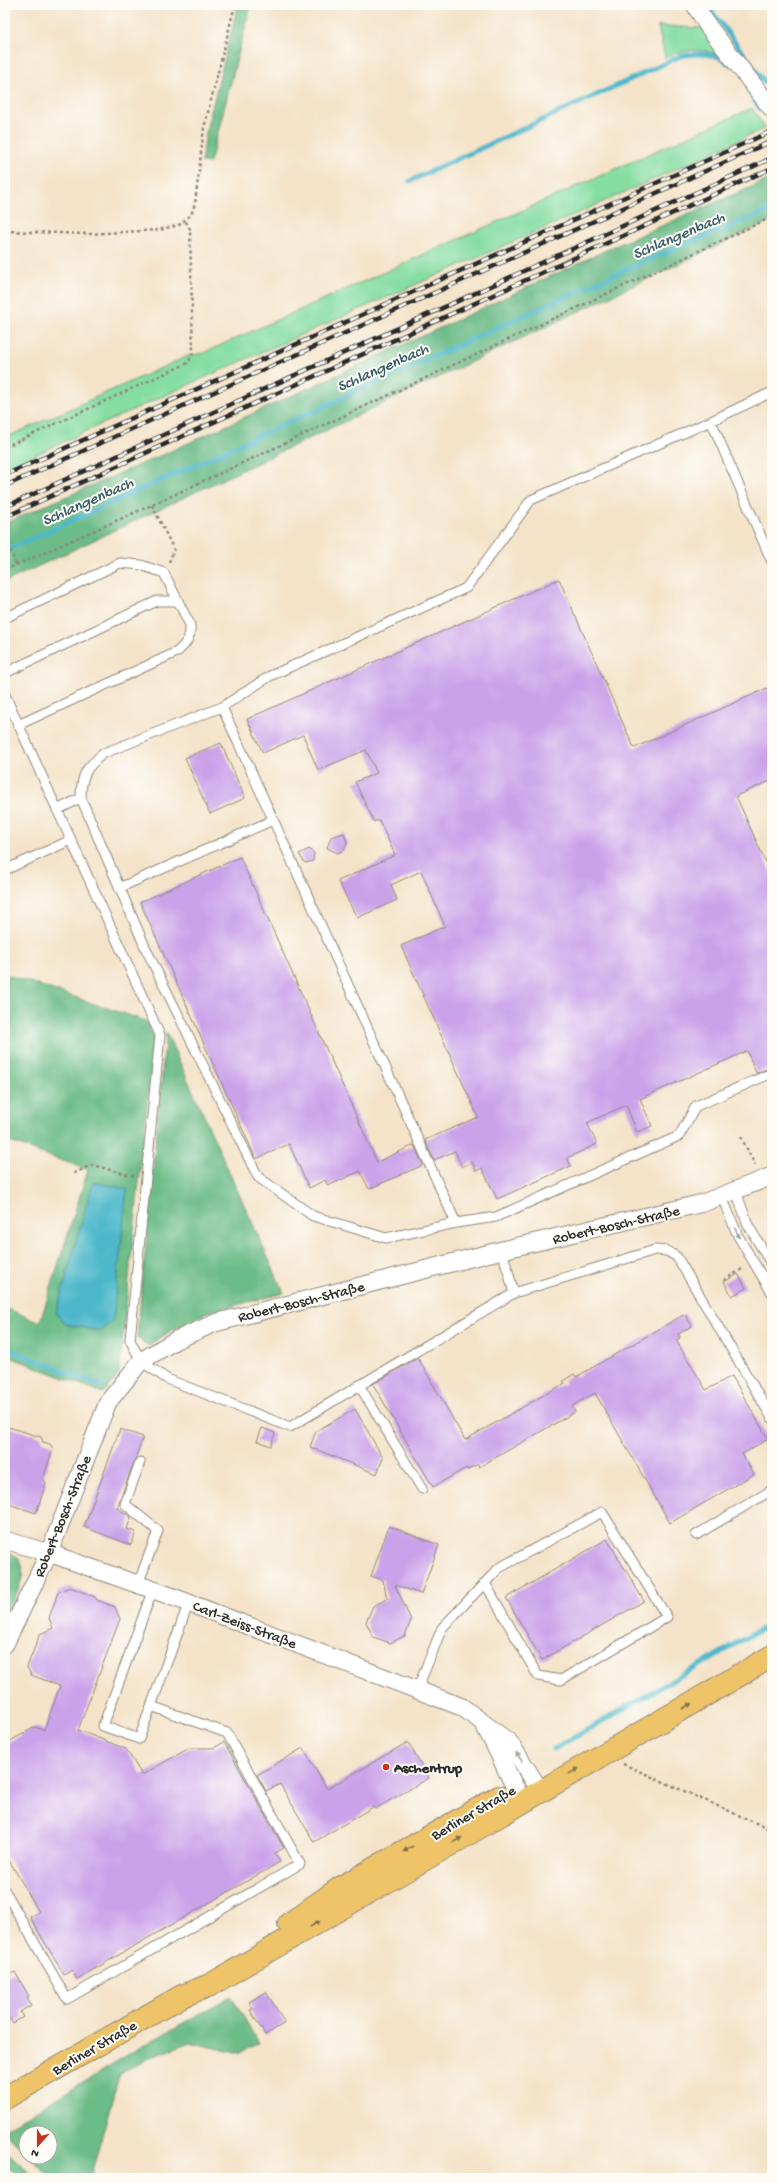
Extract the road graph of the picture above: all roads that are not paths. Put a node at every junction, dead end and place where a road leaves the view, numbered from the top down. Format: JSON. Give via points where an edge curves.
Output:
{"nodes":[{"id":1,"x":694,"y":5,"type":"edge"},
{"id":2,"x":772,"y":109,"type":"edge"},
{"id":3,"x":772,"y":392,"type":"edge"},
{"id":4,"x":711,"y":421,"type":"junction"},
{"id":5,"x":772,"y":562,"type":"edge"},
{"id":6,"x":177,"y":601,"type":"junction"},
{"id":7,"x":5,"y":618,"type":"edge"},
{"id":8,"x":5,"y":673,"type":"edge"},
{"id":9,"x":5,"y":695,"type":"edge"},
{"id":10,"x":222,"y":707,"type":"junction"},
{"id":11,"x":18,"y":725,"type":"junction"},
{"id":12,"x":81,"y":798,"type":"junction"},
{"id":13,"x":57,"y":810,"type":"junction"},
{"id":14,"x":273,"y":820,"type":"junction"},
{"id":15,"x":71,"y":840,"type":"junction"},
{"id":16,"x":5,"y":870,"type":"edge"},
{"id":17,"x":119,"y":888,"type":"junction"},
{"id":18,"x":772,"y":1073,"type":"edge"},
{"id":19,"x":767,"y":1178,"type":"edge"},
{"id":20,"x":729,"y":1194,"type":"junction"},
{"id":21,"x":456,"y":1223,"type":"junction"},
{"id":22,"x":502,"y":1250,"type":"junction"},
{"id":23,"x":772,"y":1265,"type":"edge"},
{"id":24,"x":514,"y":1293,"type":"junction"},
{"id":25,"x":772,"y":1293,"type":"edge"},
{"id":26,"x":141,"y":1361,"type":"junction"},
{"id":27,"x":359,"y":1385,"type":"junction"},
{"id":28,"x":772,"y":1418,"type":"edge"},
{"id":29,"x":140,"y":1462,"type":"dead end"},
{"id":30,"x":422,"y":1489,"type":"dead end"},
{"id":31,"x":772,"y":1490,"type":"edge"},
{"id":32,"x":696,"y":1535,"type":"dead end"},
{"id":33,"x":5,"y":1540,"type":"edge"},
{"id":34,"x":49,"y":1553,"type":"junction"},
{"id":35,"x":485,"y":1583,"type":"junction"},
{"id":36,"x":146,"y":1587,"type":"junction"},
{"id":37,"x":189,"y":1602,"type":"junction"},
{"id":38,"x":772,"y":1640,"type":"edge"},
{"id":39,"x":5,"y":1644,"type":"edge"},
{"id":40,"x":772,"y":1656,"type":"edge"},
{"id":41,"x":417,"y":1690,"type":"junction"},
{"id":42,"x":151,"y":1706,"type":"junction"},
{"id":43,"x":527,"y":1789,"type":"junction"},
{"id":44,"x":5,"y":1891,"type":"edge"},
{"id":45,"x":5,"y":2098,"type":"edge"}],
"edges":[{"from":1,"to":2,"type":"street"},
{"from":3,"to":4,"type":"lane"},
{"from":4,"to":5,"type":"lane"},
{"from":4,"to":10,"type":"lane","via":[[531,500],[466,588],[270,676]]},
{"from":6,"to":7,"type":"lane","via":[[164,573],[141,565],[120,563]]},
{"from":6,"to":8,"type":"lane","via":[[157,601]]},
{"from":6,"to":11,"type":"lane","via":[[184,609],[190,625],[186,643],[177,652]]},
{"from":9,"to":11,"type":"lane"},
{"from":10,"to":12,"type":"lane","via":[[104,753],[91,763],[84,774]]},
{"from":10,"to":14,"type":"lane"},
{"from":11,"to":13,"type":"lane"},
{"from":12,"to":13,"type":"lane"},
{"from":12,"to":17,"type":"lane"},
{"from":13,"to":15,"type":"lane"},
{"from":14,"to":17,"type":"lane"},
{"from":14,"to":21,"type":"lane"},
{"from":15,"to":16,"type":"lane"},
{"from":15,"to":26,"type":"lane","via":[[160,1035],[130,1340]]},
{"from":17,"to":21,"type":"lane","via":[[146,949],[258,1177],[313,1216],[386,1238]]},
{"from":18,"to":21,"type":"lane","via":[[696,1106],[679,1136],[496,1217]]},
{"from":19,"to":20,"type":"street","name":"Robert-Bosch-Straße"},
{"from":20,"to":22,"type":"street","name":"Robert-Bosch-Straße"},
{"from":20,"to":23,"type":"lane"},
{"from":20,"to":25,"type":"lane","one_way":true,"via":[[738,1236]]},
{"from":22,"to":24,"type":"lane"},
{"from":22,"to":26,"type":"street","name":"Robert-Bosch-Straße","via":[[215,1323],[176,1340]]},
{"from":24,"to":27,"type":"lane"},
{"from":24,"to":28,"type":"lane","via":[[655,1250],[667,1251],[677,1257]]},
{"from":26,"to":27,"type":"lane","via":[[167,1378],[290,1427]]},
{"from":26,"to":34,"type":"street","name":"Robert-Bosch-Straße","via":[[108,1402]]},
{"from":27,"to":30,"type":"lane"},
{"from":29,"to":36,"type":"lane","via":[[125,1504],[158,1531]]},
{"from":31,"to":32,"type":"lane"},
{"from":33,"to":34,"type":"street","name":"Carl-Zeiss-Straße"},
{"from":34,"to":36,"type":"street","name":"Carl-Zeiss-Straße"},
{"from":34,"to":39,"type":"street","name":"Robert-Bosch-Straße"},
{"from":35,"to":35,"type":"lane","via":[[499,1568],[602,1512],[667,1617],[561,1680],[538,1676]]},
{"from":35,"to":41,"type":"lane","via":[[442,1628]]},
{"from":36,"to":37,"type":"street","name":"Carl-Zeiss-Straße"},
{"from":36,"to":42,"type":"lane","via":[[103,1726],[139,1739]]},
{"from":37,"to":41,"type":"street","name":"Carl-Zeiss-Straße"},
{"from":37,"to":42,"type":"lane"},
{"from":38,"to":43,"type":"main road","name":"Berliner Straße"},
{"from":43,"to":40,"type":"main road","name":"Berliner Straße","one_way":true,"via":[[610,1750]]},
{"from":41,"to":43,"type":"street","name":"Carl-Zeiss-Straße","via":[[462,1708],[481,1720],[499,1752]]},
{"from":42,"to":44,"type":"lane","via":[[227,1733],[300,1864],[67,1999]]},
{"from":43,"to":45,"type":"main road","name":"Berliner Straße","via":[[210,1985],[182,1996]]}]}
